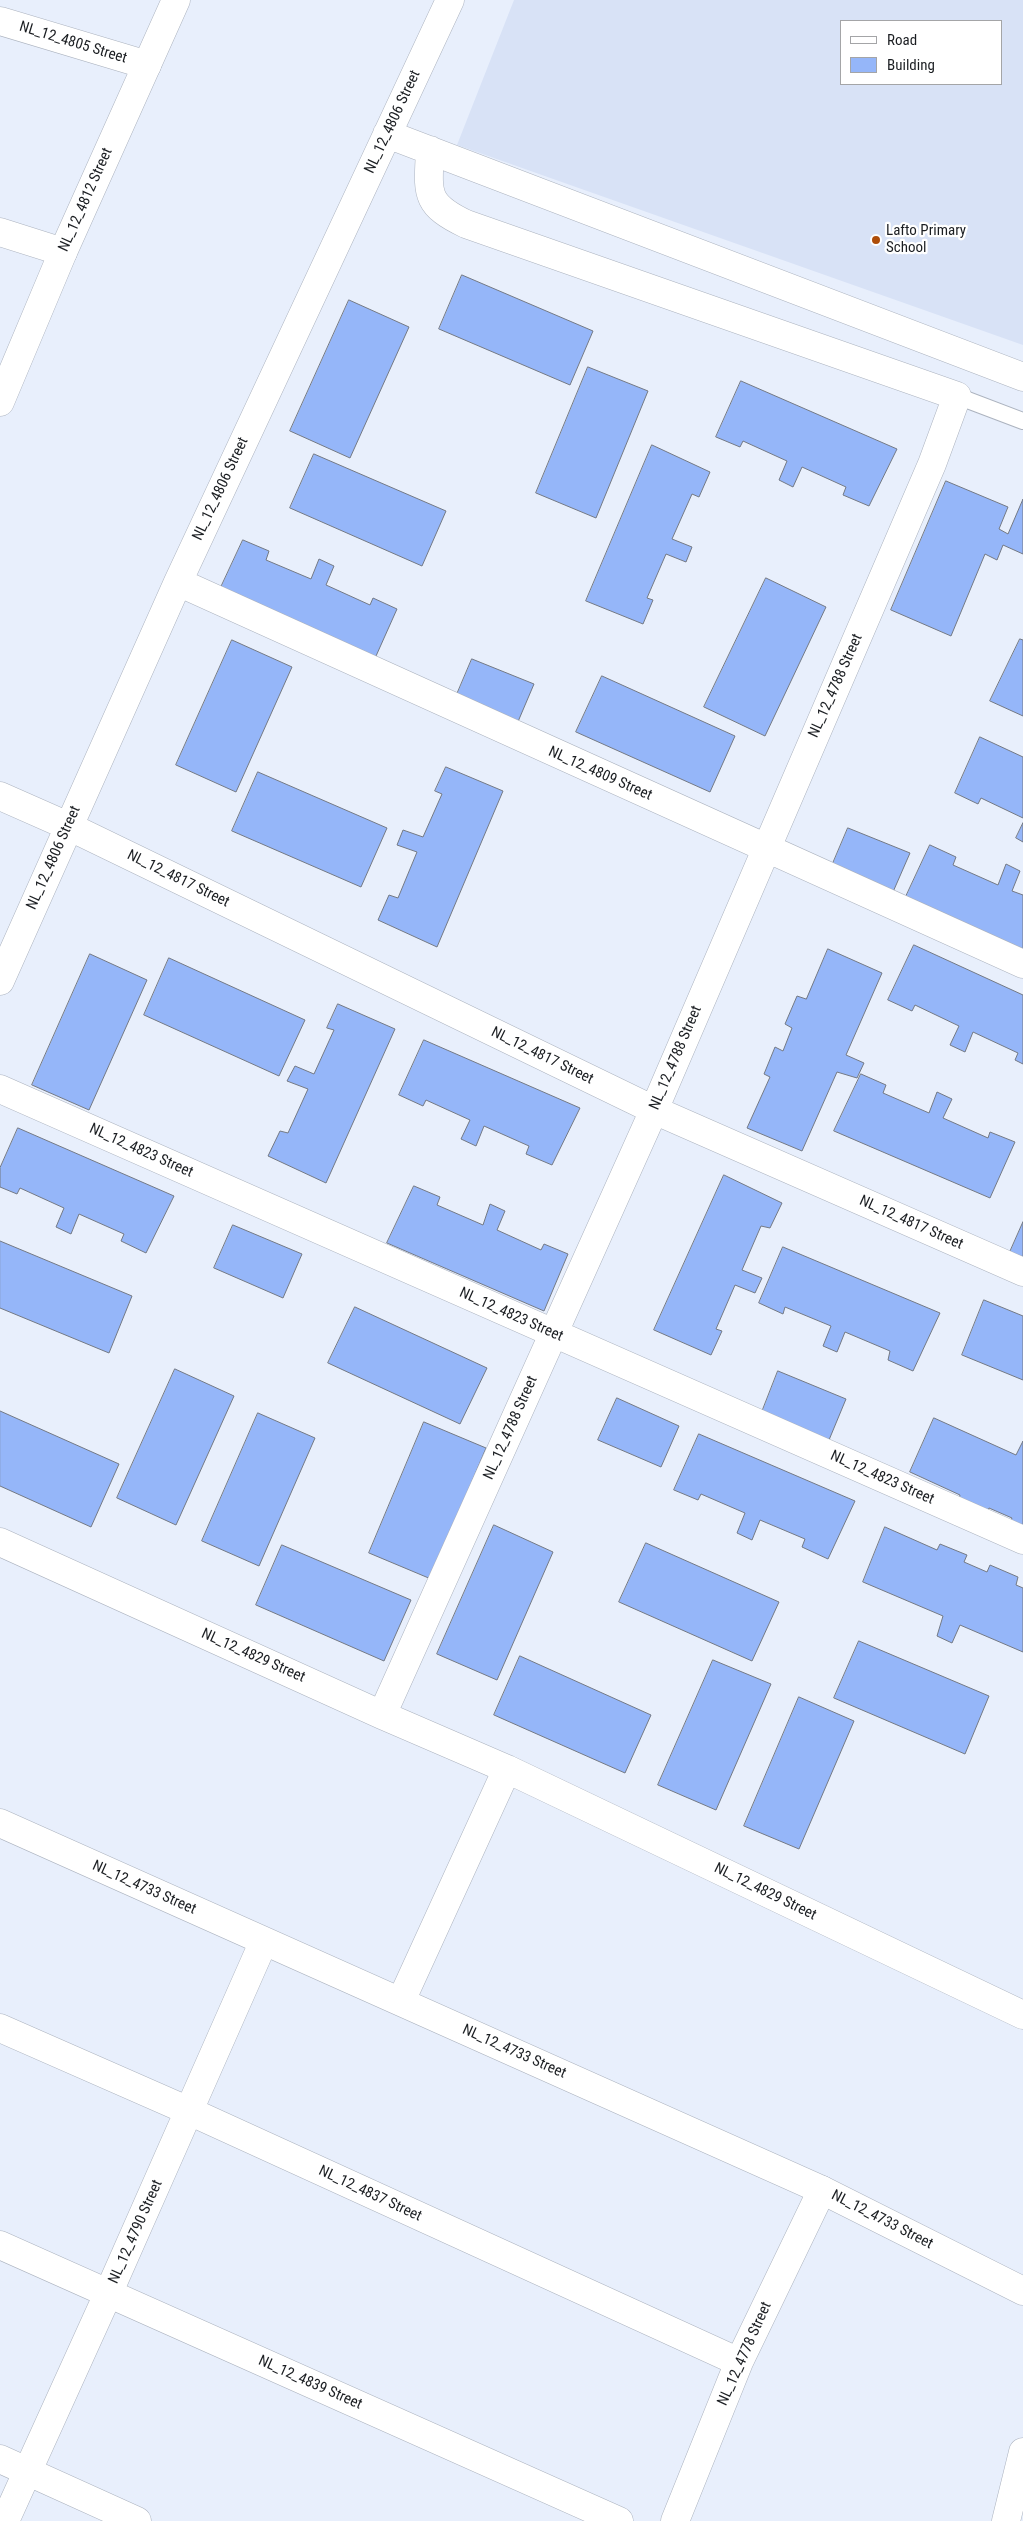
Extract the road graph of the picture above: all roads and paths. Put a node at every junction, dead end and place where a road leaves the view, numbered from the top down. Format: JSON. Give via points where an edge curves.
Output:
{"nodes":[{"id":1,"x":176,"y":0,"type":"edge"},
{"id":2,"x":450,"y":0,"type":"edge"},
{"id":3,"x":0,"y":21,"type":"edge"},
{"id":4,"x":147,"y":65,"type":"junction"},
{"id":5,"x":387,"y":134,"type":"junction"},
{"id":6,"x":430,"y":150,"type":"junction"},
{"id":7,"x":0,"y":232,"type":"edge"},
{"id":8,"x":63,"y":252,"type":"junction"},
{"id":9,"x":1023,"y":377,"type":"edge"},
{"id":10,"x":957,"y":396,"type":"junction"},
{"id":11,"x":0,"y":402,"type":"edge"},
{"id":12,"x":1023,"y":421,"type":"edge"},
{"id":13,"x":178,"y":582,"type":"junction"},
{"id":14,"x":0,"y":796,"type":"edge"},
{"id":15,"x":68,"y":826,"type":"junction"},
{"id":16,"x":765,"y":848,"type":"junction"},
{"id":17,"x":1023,"y":964,"type":"edge"},
{"id":18,"x":0,"y":981,"type":"edge"},
{"id":19,"x":0,"y":1089,"type":"edge"},
{"id":20,"x":654,"y":1110,"type":"junction"},
{"id":21,"x":1023,"y":1272,"type":"edge"},
{"id":22,"x":554,"y":1334,"type":"junction"},
{"id":23,"x":1023,"y":1540,"type":"edge"},
{"id":24,"x":0,"y":1542,"type":"edge"},
{"id":25,"x":382,"y":1715,"type":"junction"},
{"id":26,"x":507,"y":1769,"type":"junction"},
{"id":27,"x":0,"y":1823,"type":"edge"},
{"id":28,"x":263,"y":1942,"type":"junction"},
{"id":29,"x":400,"y":2001,"type":"junction"},
{"id":30,"x":1023,"y":2015,"type":"edge"},
{"id":31,"x":0,"y":2028,"type":"edge"},
{"id":32,"x":189,"y":2111,"type":"junction"},
{"id":33,"x":822,"y":2190,"type":"junction"},
{"id":34,"x":0,"y":2245,"type":"edge"},
{"id":35,"x":1023,"y":2291,"type":"edge"},
{"id":36,"x":108,"y":2294,"type":"junction"},
{"id":37,"x":739,"y":2362,"type":"junction"},
{"id":38,"x":1023,"y":2452,"type":"edge"},
{"id":39,"x":0,"y":2459,"type":"edge"},
{"id":40,"x":27,"y":2471,"type":"junction"},
{"id":41,"x":5,"y":2521,"type":"edge"},
{"id":42,"x":138,"y":2521,"type":"edge"},
{"id":43,"x":619,"y":2521,"type":"edge"},
{"id":44,"x":675,"y":2521,"type":"edge"},
{"id":45,"x":1006,"y":2521,"type":"edge"}],
"edges":[{"from":1,"to":4,"type":"street","name":"NL_12_4812 Street"},
{"from":2,"to":5,"type":"street","name":"NL_12_4806 Street"},
{"from":3,"to":4,"type":"street","name":"NL_12_4805 Street"},
{"from":4,"to":8,"type":"street","name":"NL_12_4812 Street"},
{"from":5,"to":6,"type":"street"},
{"from":5,"to":13,"type":"street","name":"NL_12_4806 Street"},
{"from":6,"to":9,"type":"street"},
{"from":6,"to":10,"type":"street","via":[[428,185],[433,203],[443,213],[466,224]]},
{"from":7,"to":8,"type":"street"},
{"from":8,"to":11,"type":"street","name":"NL_12_4812 Street"},
{"from":10,"to":12,"type":"lane"},
{"from":10,"to":16,"type":"street","name":"NL_12_4788 Street","via":[[932,464]]},
{"from":13,"to":15,"type":"street","name":"NL_12_4806 Street"},
{"from":13,"to":16,"type":"street","name":"NL_12_4809 Street"},
{"from":14,"to":15,"type":"street","name":"NL_12_4817 Street"},
{"from":15,"to":18,"type":"street","name":"NL_12_4806 Street"},
{"from":15,"to":20,"type":"street","name":"NL_12_4817 Street"},
{"from":16,"to":17,"type":"street","name":"NL_12_4809 Street"},
{"from":16,"to":20,"type":"street","name":"NL_12_4788 Street"},
{"from":19,"to":22,"type":"street","name":"NL_12_4823 Street"},
{"from":20,"to":21,"type":"street","name":"NL_12_4817 Street"},
{"from":20,"to":22,"type":"street","name":"NL_12_4788 Street"},
{"from":22,"to":23,"type":"street","name":"NL_12_4823 Street"},
{"from":22,"to":25,"type":"street","name":"NL_12_4788 Street"},
{"from":24,"to":25,"type":"street","name":"NL_12_4829 Street"},
{"from":25,"to":26,"type":"street","name":"NL_12_4829 Street"},
{"from":26,"to":29,"type":"street"},
{"from":26,"to":30,"type":"street","name":"NL_12_4829 Street"},
{"from":27,"to":28,"type":"street","name":"NL_12_4733 Street"},
{"from":28,"to":29,"type":"street","name":"NL_12_4733 Street"},
{"from":28,"to":32,"type":"street","name":"NL_12_4790 Street"},
{"from":29,"to":33,"type":"street","name":"NL_12_4733 Street"},
{"from":31,"to":32,"type":"street","name":"NL_12_4837 Street"},
{"from":32,"to":36,"type":"street","name":"NL_12_4790 Street"},
{"from":32,"to":37,"type":"street","name":"NL_12_4837 Street"},
{"from":33,"to":35,"type":"street","name":"NL_12_4733 Street"},
{"from":33,"to":37,"type":"street","name":"NL_12_4778 Street"},
{"from":34,"to":36,"type":"street","name":"NL_12_4839 Street"},
{"from":36,"to":40,"type":"street","name":"NL_12_4790 Street"},
{"from":36,"to":43,"type":"street","name":"NL_12_4839 Street"},
{"from":37,"to":44,"type":"street","name":"NL_12_4778 Street"},
{"from":38,"to":45,"type":"street"},
{"from":39,"to":40,"type":"street"},
{"from":40,"to":41,"type":"street","name":"NL_12_4790 Street"},
{"from":40,"to":42,"type":"street"}]}
